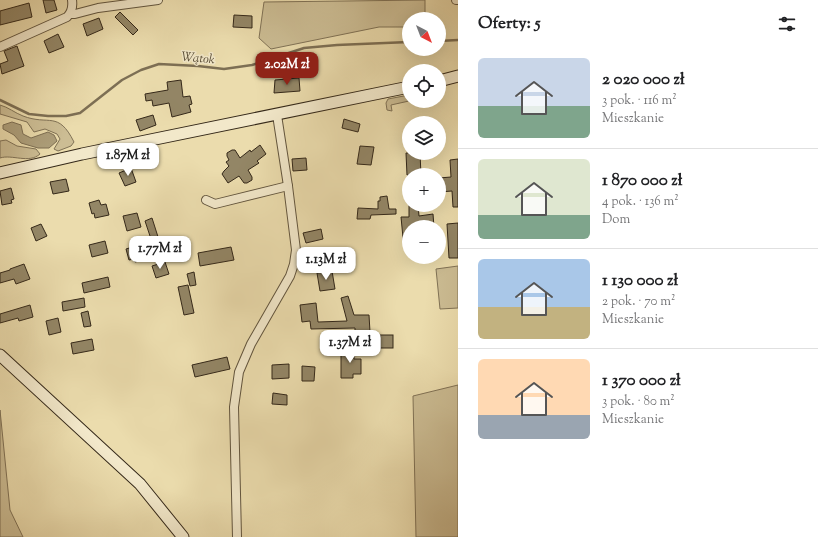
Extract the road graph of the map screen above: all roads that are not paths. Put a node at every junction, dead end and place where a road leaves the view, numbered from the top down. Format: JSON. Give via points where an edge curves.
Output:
{"nodes":[{"id":1,"x":72,"y":0,"type":"edge"},
{"id":2,"x":158,"y":0,"type":"edge"},
{"id":3,"x":71,"y":14,"type":"junction"},
{"id":4,"x":0,"y":46,"type":"edge"},
{"id":5,"x":458,"y":76,"type":"edge"},
{"id":6,"x":446,"y":79,"type":"edge"},
{"id":7,"x":402,"y":88,"type":"edge"},
{"id":8,"x":277,"y":115,"type":"junction"},
{"id":9,"x":0,"y":173,"type":"edge"},
{"id":10,"x":288,"y":186,"type":"junction"},
{"id":11,"x":206,"y":200,"type":"dead end"},
{"id":12,"x":0,"y":355,"type":"edge"},
{"id":13,"x":183,"y":537,"type":"edge"},
{"id":14,"x":237,"y":537,"type":"edge"}],
"edges":[{"from":1,"to":3,"type":"street"},
{"from":2,"to":3,"type":"street"},
{"from":3,"to":4,"type":"street"},
{"from":5,"to":6,"type":"street"},
{"from":7,"to":8,"type":"street"},
{"from":8,"to":9,"type":"street"},
{"from":8,"to":10,"type":"street"},
{"from":10,"to":11,"type":"street","via":[[215,204]]},
{"from":10,"to":14,"type":"street","via":[[296,250],[294,264],[290,276],[251,344],[239,372],[234,407]]},
{"from":12,"to":13,"type":"street","via":[[140,484]]}]}
